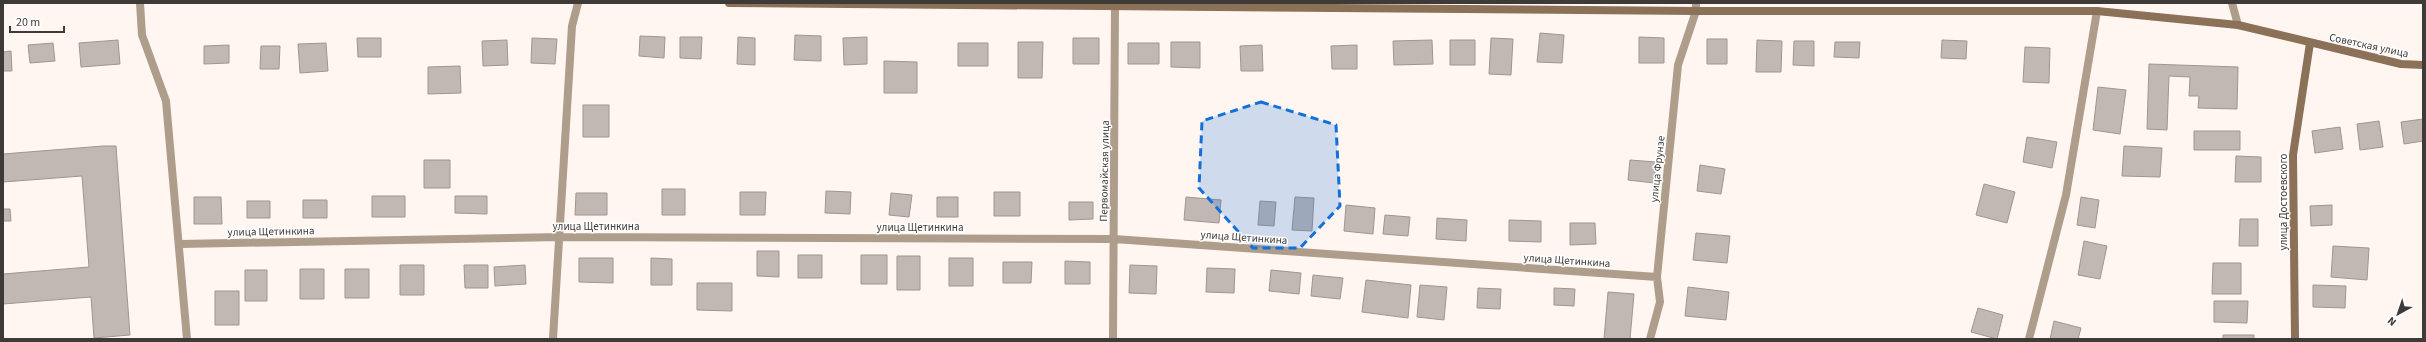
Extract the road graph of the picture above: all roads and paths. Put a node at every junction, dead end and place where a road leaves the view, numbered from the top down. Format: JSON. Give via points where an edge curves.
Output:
{"nodes":[{"id":1,"x":140,"y":3,"type":"edge"},
{"id":2,"x":578,"y":3,"type":"edge"},
{"id":3,"x":729,"y":3,"type":"edge"},
{"id":4,"x":2232,"y":3,"type":"edge"},
{"id":5,"x":1115,"y":5,"type":"edge"},
{"id":6,"x":1696,"y":7,"type":"edge"},
{"id":7,"x":2097,"y":11,"type":"junction"},
{"id":8,"x":2238,"y":25,"type":"junction"},
{"id":9,"x":2310,"y":43,"type":"junction"},
{"id":10,"x":2423,"y":65,"type":"edge"},
{"id":11,"x":560,"y":237,"type":"junction"},
{"id":12,"x":1114,"y":239,"type":"junction"},
{"id":13,"x":180,"y":244,"type":"junction"},
{"id":14,"x":1657,"y":277,"type":"junction"},
{"id":15,"x":187,"y":339,"type":"edge"},
{"id":16,"x":553,"y":339,"type":"edge"},
{"id":17,"x":1112,"y":339,"type":"edge"},
{"id":18,"x":1650,"y":339,"type":"edge"},
{"id":19,"x":2029,"y":339,"type":"edge"},
{"id":20,"x":2295,"y":339,"type":"edge"}],
"edges":[{"from":1,"to":13,"type":"street","via":[[142,35],[166,101]]},
{"from":2,"to":11,"type":"street","via":[[572,26]]},
{"from":3,"to":5,"type":"main road","name":"Советская улица"},
{"from":4,"to":8,"type":"street"},
{"from":5,"to":6,"type":"main road","name":"Советская улица"},
{"from":5,"to":12,"type":"street","name":"Первомайская улица"},
{"from":6,"to":7,"type":"main road","name":"Советская улица"},
{"from":6,"to":14,"type":"street","name":"улица Фрунзе","via":[[1678,65]]},
{"from":7,"to":8,"type":"main road","name":"Советская улица"},
{"from":7,"to":19,"type":"street","via":[[2066,195]]},
{"from":8,"to":9,"type":"main road","name":"Советская улица"},
{"from":9,"to":10,"type":"main road","name":"Советская улица","via":[[2401,64]]},
{"from":9,"to":20,"type":"main road","name":"улица Достоевского","via":[[2293,155]]},
{"from":11,"to":12,"type":"street","name":"улица Щетинкина"},
{"from":11,"to":13,"type":"street","name":"улица Щетинкина"},
{"from":11,"to":16,"type":"street"},
{"from":12,"to":14,"type":"street","name":"улица Щетинкина"},
{"from":12,"to":17,"type":"street","name":"Первомайская улица"},
{"from":13,"to":15,"type":"street"},
{"from":14,"to":18,"type":"street","name":"улица Фрунзе","via":[[1660,302]]}]}
